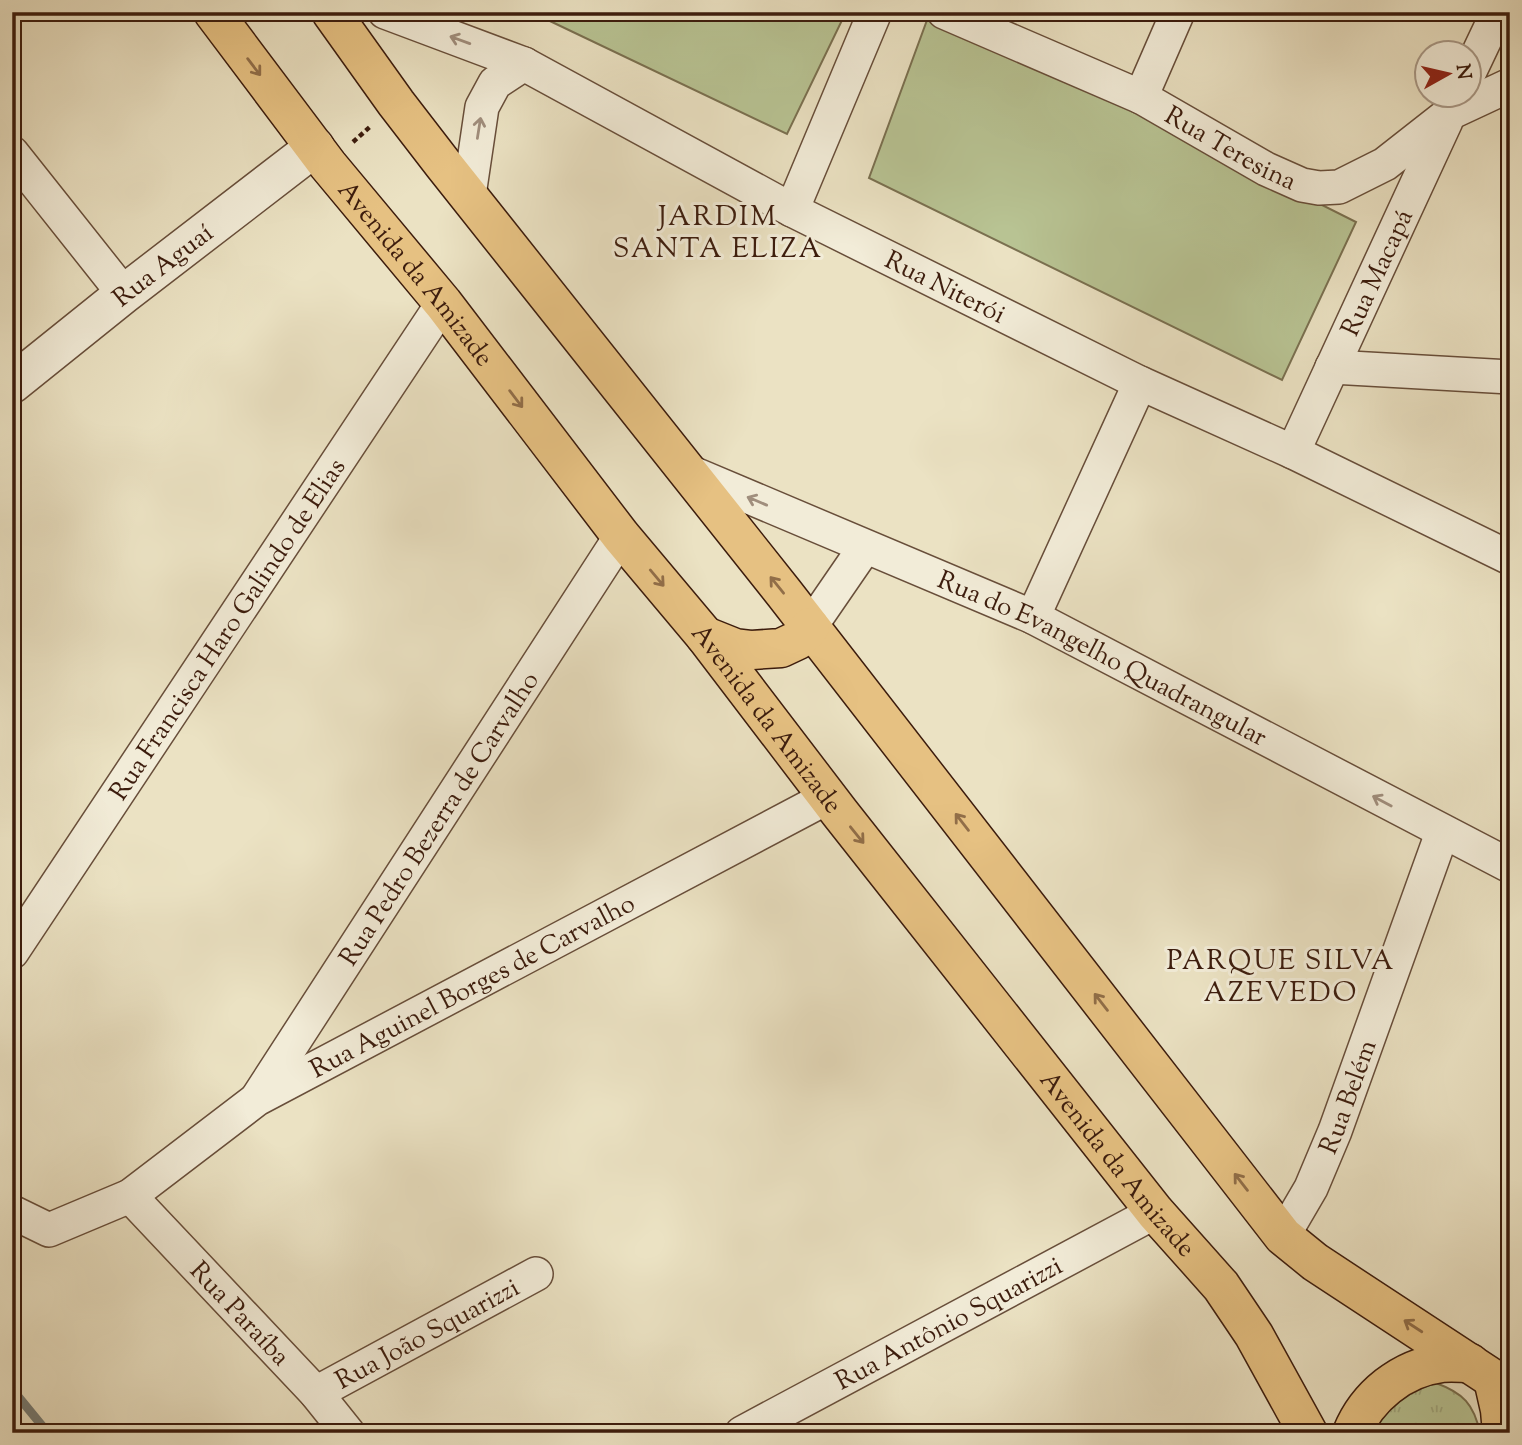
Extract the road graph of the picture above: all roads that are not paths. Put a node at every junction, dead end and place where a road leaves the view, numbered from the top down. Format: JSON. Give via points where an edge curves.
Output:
{"nodes":[{"id":1,"x":213,"y":12,"type":"edge"},
{"id":2,"x":331,"y":12,"type":"edge"},
{"id":3,"x":385,"y":12,"type":"edge"},
{"id":4,"x":875,"y":12,"type":"edge"},
{"id":5,"x":944,"y":12,"type":"edge"},
{"id":6,"x":1178,"y":12,"type":"edge"},
{"id":7,"x":1498,"y":12,"type":"edge"},
{"id":8,"x":1484,"y":40,"type":"edge"},
{"id":9,"x":524,"y":64,"type":"junction"},
{"id":10,"x":1510,"y":85,"type":"edge"},
{"id":11,"x":1484,"y":94,"type":"edge"},
{"id":12,"x":1141,"y":97,"type":"junction"},
{"id":13,"x":1449,"y":108,"type":"edge"},
{"id":14,"x":1452,"y":108,"type":"edge"},
{"id":15,"x":12,"y":153,"type":"edge"},
{"id":16,"x":322,"y":156,"type":"junction"},
{"id":17,"x":469,"y":195,"type":"junction"},
{"id":18,"x":792,"y":210,"type":"junction"},
{"id":19,"x":124,"y":294,"type":"junction"},
{"id":20,"x":443,"y":303,"type":"junction"},
{"id":21,"x":1332,"y":367,"type":"junction"},
{"id":22,"x":1510,"y":377,"type":"edge"},
{"id":23,"x":1140,"y":383,"type":"junction"},
{"id":24,"x":12,"y":384,"type":"edge"},
{"id":25,"x":1293,"y":452,"type":"junction"},
{"id":26,"x":685,"y":470,"type":"junction"},
{"id":27,"x":621,"y":536,"type":"junction"},
{"id":28,"x":865,"y":547,"type":"junction"},
{"id":29,"x":1510,"y":558,"type":"edge"},
{"id":30,"x":1033,"y":617,"type":"junction"},
{"id":31,"x":810,"y":627,"type":"junction"},
{"id":32,"x":705,"y":636,"type":"junction"},
{"id":33,"x":828,"y":797,"type":"junction"},
{"id":34,"x":1443,"y":832,"type":"junction"},
{"id":35,"x":1510,"y":866,"type":"edge"},
{"id":36,"x":12,"y":952,"type":"edge"},
{"id":37,"x":257,"y":1099,"type":"junction"},
{"id":38,"x":130,"y":1196,"type":"junction"},
{"id":39,"x":12,"y":1212,"type":"edge"},
{"id":40,"x":1155,"y":1212,"type":"junction"},
{"id":41,"x":1283,"y":1236,"type":"junction"},
{"id":42,"x":537,"y":1274,"type":"dead end"},
{"id":43,"x":1491,"y":1377,"type":"edge"},
{"id":44,"x":316,"y":1393,"type":"junction"},
{"id":45,"x":1306,"y":1432,"type":"edge"},
{"id":46,"x":348,"y":1433,"type":"edge"},
{"id":47,"x":742,"y":1433,"type":"edge"},
{"id":48,"x":1352,"y":1433,"type":"edge"},
{"id":49,"x":1502,"y":1433,"type":"edge"}],
"edges":[{"from":1,"to":16,"type":"main road","name":"Avenida da Amizade","one_way":true},
{"from":2,"to":17,"type":"main road"},
{"from":9,"to":3,"type":"street","name":"Rua Niterói","one_way":true},
{"from":4,"to":18,"type":"street"},
{"from":5,"to":12,"type":"street","name":"Rua Teresina"},
{"from":6,"to":12,"type":"street"},
{"from":7,"to":8,"type":"street"},
{"from":17,"to":9,"type":"street","one_way":true,"via":[[482,107],[495,83]]},
{"from":9,"to":18,"type":"street","name":"Rua Niterói"},
{"from":10,"to":11,"type":"street","name":"Rua Teresina"},
{"from":12,"to":13,"type":"street","name":"Rua Teresina","via":[[1266,169],[1319,188],[1339,187],[1385,164]]},
{"from":14,"to":21,"type":"street","name":"Rua Macapá"},
{"from":15,"to":19,"type":"street"},
{"from":16,"to":19,"type":"street","name":"Rua Aguaí"},
{"from":16,"to":20,"type":"main road","name":"Avenida da Amizade"},
{"from":17,"to":26,"type":"main road"},
{"from":18,"to":23,"type":"street","name":"Rua Niterói"},
{"from":19,"to":24,"type":"street","name":"Rua Aguaí"},
{"from":20,"to":27,"type":"main road","name":"Avenida da Amizade","one_way":true},
{"from":20,"to":36,"type":"street","name":"Rua Francisca Haro Galindo de Elias"},
{"from":21,"to":22,"type":"street"},
{"from":21,"to":25,"type":"street","name":"Rua Macapá"},
{"from":23,"to":25,"type":"street","name":"Rua Niterói"},
{"from":23,"to":30,"type":"street"},
{"from":25,"to":29,"type":"street","name":"Rua Niterói"},
{"from":28,"to":26,"type":"street","name":"Rua do Evangelho Quadrangular","one_way":true},
{"from":31,"to":26,"type":"main road","one_way":true},
{"from":27,"to":32,"type":"main road","name":"Avenida da Amizade","one_way":true},
{"from":27,"to":37,"type":"street","name":"Rua Pedro Bezerra de Carvalho"},
{"from":28,"to":30,"type":"street","name":"Rua do Evangelho Quadrangular"},
{"from":28,"to":31,"type":"street"},
{"from":34,"to":30,"type":"street","name":"Rua do Evangelho Quadrangular","one_way":true},
{"from":31,"to":32,"type":"main road","via":[[799,640],[780,649],[734,648]]},
{"from":41,"to":31,"type":"main road","one_way":true},
{"from":32,"to":33,"type":"main road","name":"Avenida da Amizade"},
{"from":33,"to":37,"type":"street","name":"Rua Aguinel Borges de Carvalho"},
{"from":33,"to":40,"type":"main road","name":"Avenida da Amizade","one_way":true},
{"from":34,"to":35,"type":"street","name":"Rua do Evangelho Quadrangular"},
{"from":34,"to":41,"type":"street","name":"Rua Belém","via":[[1335,1131],[1311,1188]]},
{"from":37,"to":38,"type":"street","name":"Rua Aguinel Borges de Carvalho"},
{"from":38,"to":39,"type":"street","name":"Rua Aguinel Borges de Carvalho","via":[[49,1230]]},
{"from":38,"to":44,"type":"street","name":"Rua Paraíba"},
{"from":40,"to":45,"type":"main road","name":"Avenida da Amizade","via":[[1221,1286],[1248,1325]]},
{"from":40,"to":47,"type":"street","name":"Rua Antônio Squarizzi"},
{"from":43,"to":41,"type":"main road","one_way":true,"via":[[1315,1262]]},
{"from":42,"to":44,"type":"street","name":"Rua João Squarizzi"},
{"from":43,"to":48,"type":"main road","via":[[1442,1363],[1416,1370],[1371,1400]]},
{"from":43,"to":49,"type":"main road"},
{"from":44,"to":46,"type":"street","name":"Rua Paraíba"}]}
